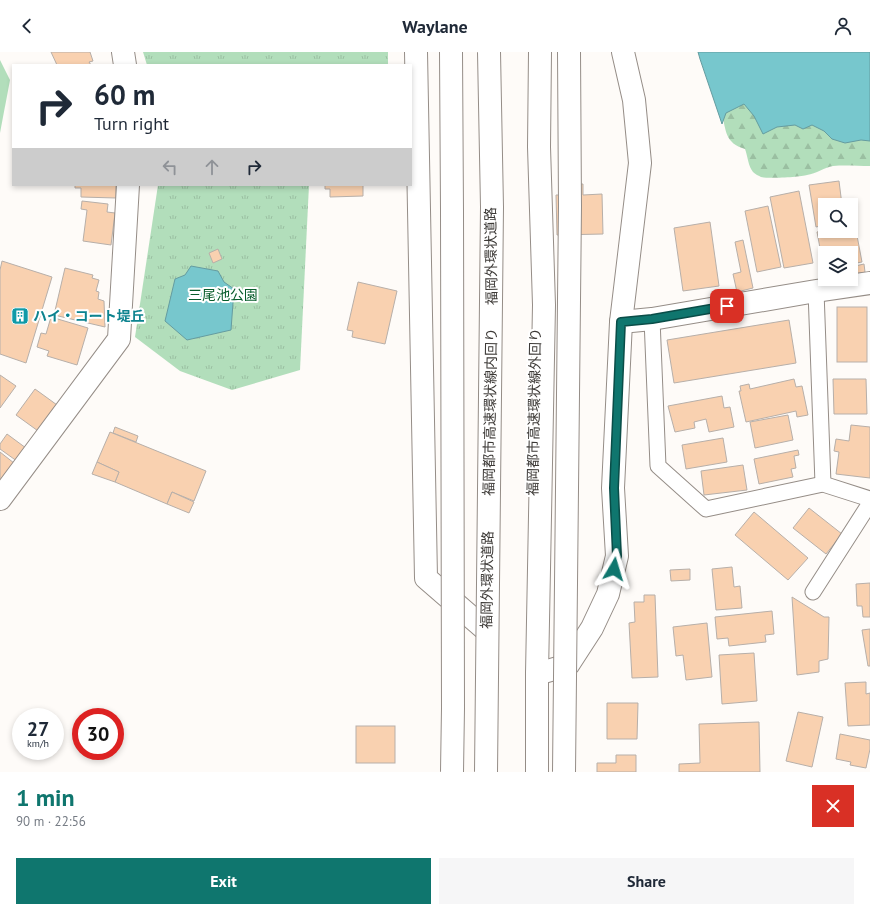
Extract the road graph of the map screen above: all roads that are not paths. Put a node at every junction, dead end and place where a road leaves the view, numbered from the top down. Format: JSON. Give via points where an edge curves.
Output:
{"nodes":[{"id":1,"x":123,"y":52,"type":"edge"},
{"id":2,"x":416,"y":52,"type":"edge"},
{"id":3,"x":451,"y":52,"type":"edge"},
{"id":4,"x":486,"y":52,"type":"edge"},
{"id":5,"x":489,"y":52,"type":"edge"},
{"id":6,"x":533,"y":52,"type":"edge"},
{"id":7,"x":540,"y":52,"type":"edge"},
{"id":8,"x":569,"y":52,"type":"edge"},
{"id":9,"x":623,"y":52,"type":"edge"},
{"id":10,"x":125,"y":64,"type":"edge"},
{"id":11,"x":128,"y":186,"type":"edge"},
{"id":12,"x":870,"y":284,"type":"edge"},
{"id":13,"x":816,"y":291,"type":"junction"},
{"id":14,"x":652,"y":319,"type":"junction"},
{"id":15,"x":621,"y":322,"type":"junction"},
{"id":16,"x":823,"y":484,"type":"junction"},
{"id":17,"x":0,"y":499,"type":"edge"},
{"id":18,"x":870,"y":499,"type":"edge"},
{"id":19,"x":870,"y":503,"type":"edge"},
{"id":20,"x":813,"y":592,"type":"dead end"},
{"id":21,"x":486,"y":630,"type":"junction"},
{"id":22,"x":537,"y":674,"type":"junction"},
{"id":23,"x":452,"y":772,"type":"edge"},
{"id":24,"x":482,"y":772,"type":"edge"},
{"id":25,"x":486,"y":772,"type":"edge"},
{"id":26,"x":530,"y":772,"type":"edge"},
{"id":27,"x":537,"y":772,"type":"edge"},
{"id":28,"x":564,"y":772,"type":"edge"}],
"edges":[{"from":1,"to":10,"type":"main road"},
{"from":2,"to":21,"type":"main road","via":[[426,578]]},
{"from":3,"to":23,"type":"main road","bridge":true},
{"from":4,"to":21,"type":"main road","name":"福岡外環状道路","via":[[493,270]]},
{"from":5,"to":25,"type":"main road","name":"福岡都市高速環状線内回り","bridge":true,"via":[[492,215]]},
{"from":6,"to":26,"type":"main road","name":"福岡都市高速環状線外回り","via":[[536,206]]},
{"from":7,"to":22,"type":"main road","via":[[539,147],[544,305]]},
{"from":8,"to":28,"type":"main road","bridge":true},
{"from":9,"to":15,"type":"main road","via":[[634,100],[640,163]]},
{"from":11,"to":17,"type":"main road","via":[[119,339]]},
{"from":12,"to":13,"type":"main road"},
{"from":13,"to":14,"type":"main road"},
{"from":13,"to":16,"type":"lane"},
{"from":14,"to":15,"type":"main road"},
{"from":14,"to":16,"type":"lane","via":[[658,466],[706,509]]},
{"from":15,"to":22,"type":"main road","via":[[614,488],[617,556],[608,594],[592,628],[568,665]]},
{"from":16,"to":18,"type":"lane"},
{"from":19,"to":20,"type":"lane"},
{"from":21,"to":24,"type":"main road","name":"福岡外環状道路"},
{"from":22,"to":27,"type":"main road"}]}
